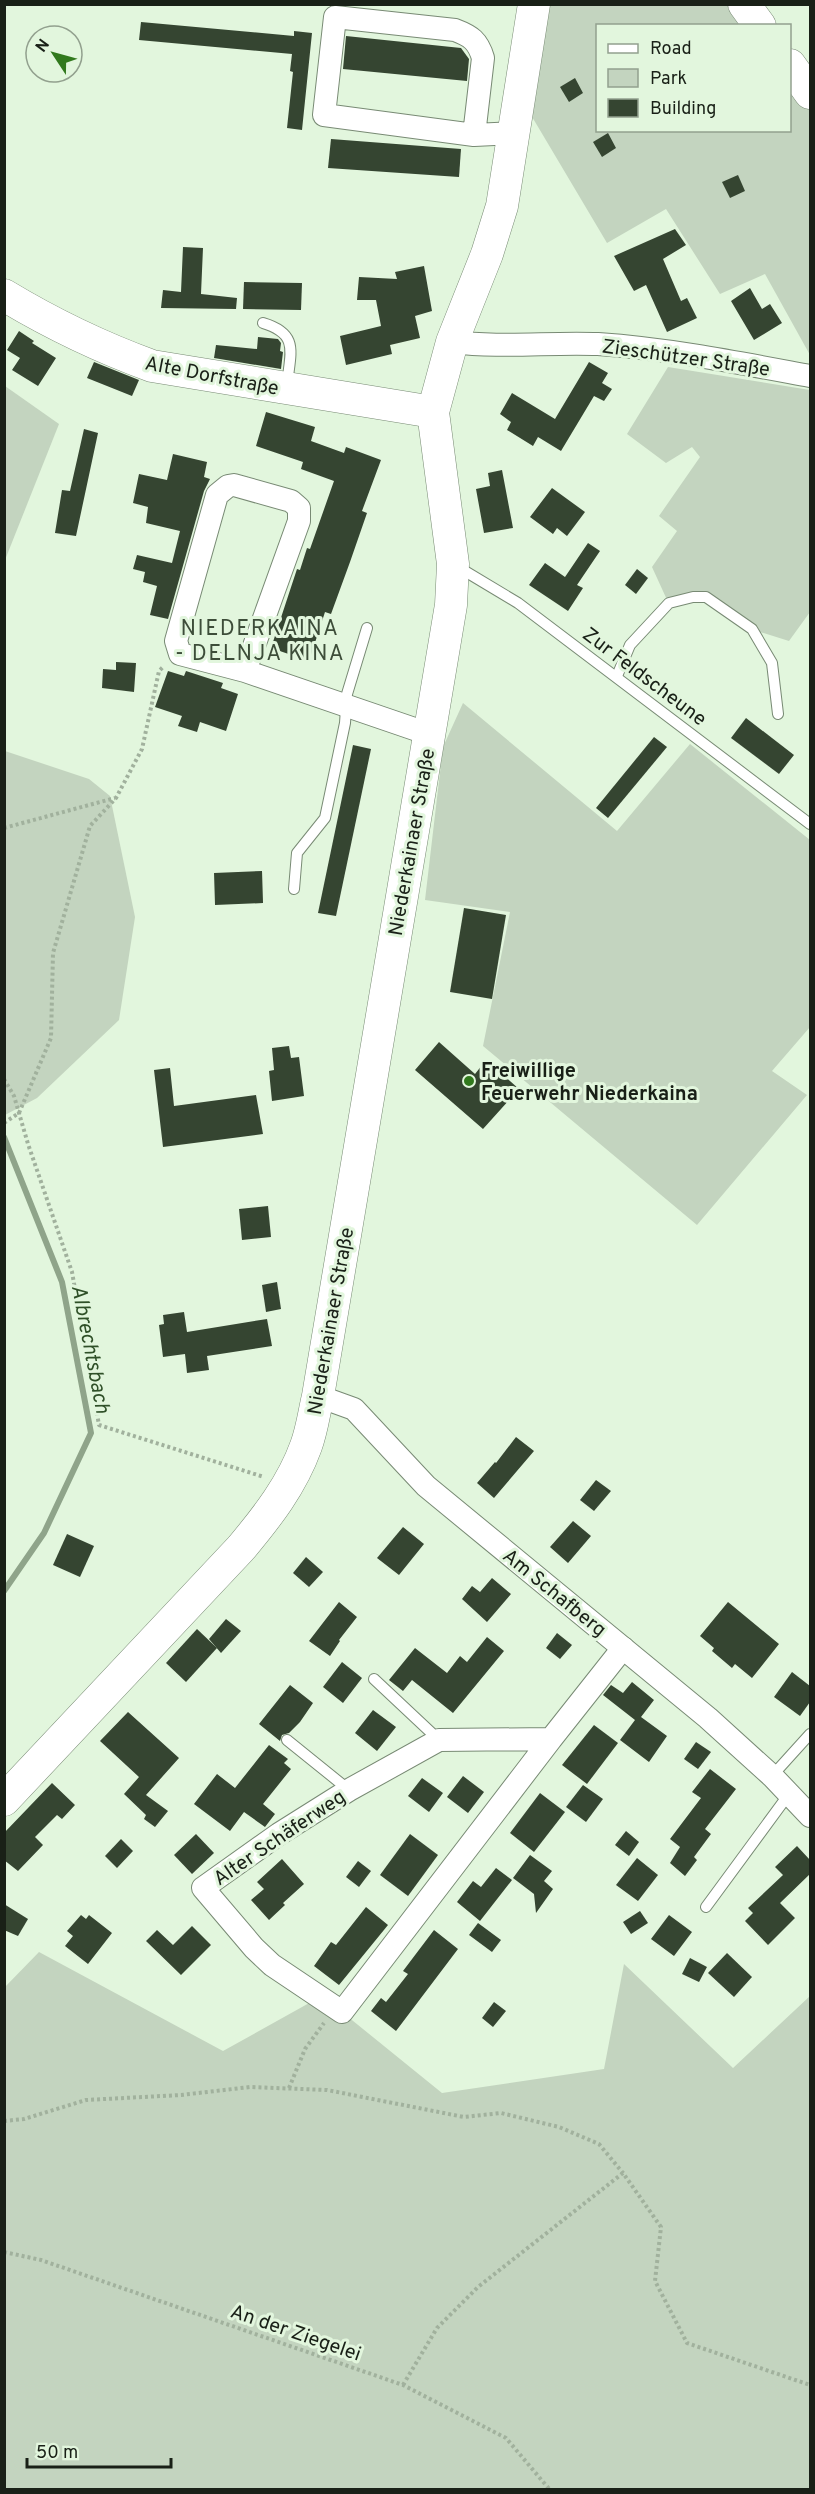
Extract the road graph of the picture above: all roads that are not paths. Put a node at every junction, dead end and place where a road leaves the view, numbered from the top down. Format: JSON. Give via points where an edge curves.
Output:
{"nodes":[{"id":1,"x":534,"y":4,"type":"edge"},
{"id":2,"x":744,"y":4,"type":"edge"},
{"id":3,"x":759,"y":24,"type":"edge"},
{"id":4,"x":791,"y":68,"type":"edge"},
{"id":5,"x":810,"y":93,"type":"edge"},
{"id":6,"x":515,"y":132,"type":"junction"},
{"id":7,"x":474,"y":135,"type":"junction"},
{"id":8,"x":4,"y":296,"type":"edge"},
{"id":9,"x":263,"y":323,"type":"dead end"},
{"id":10,"x":452,"y":342,"type":"junction"},
{"id":11,"x":810,"y":375,"type":"edge"},
{"id":12,"x":287,"y":389,"type":"junction"},
{"id":13,"x":433,"y":412,"type":"junction"},
{"id":14,"x":453,"y":564,"type":"junction"},
{"id":15,"x":367,"y":628,"type":"dead end"},
{"id":16,"x":245,"y":671,"type":"junction"},
{"id":17,"x":617,"y":676,"type":"junction"},
{"id":18,"x":346,"y":707,"type":"junction"},
{"id":19,"x":778,"y":714,"type":"dead end"},
{"id":20,"x":429,"y":734,"type":"junction"},
{"id":21,"x":810,"y":824,"type":"edge"},
{"id":22,"x":294,"y":889,"type":"dead end"},
{"id":23,"x":318,"y":1396,"type":"junction"},
{"id":24,"x":623,"y":1648,"type":"junction"},
{"id":25,"x":374,"y":1679,"type":"dead end"},
{"id":26,"x":810,"y":1734,"type":"edge"},
{"id":27,"x":551,"y":1739,"type":"junction"},
{"id":28,"x":287,"y":1740,"type":"dead end"},
{"id":29,"x":439,"y":1740,"type":"junction"},
{"id":30,"x":772,"y":1776,"type":"junction"},
{"id":31,"x":349,"y":1790,"type":"junction"},
{"id":32,"x":789,"y":1794,"type":"junction"},
{"id":33,"x":4,"y":1800,"type":"edge"},
{"id":34,"x":810,"y":1816,"type":"edge"},
{"id":35,"x":705,"y":1906,"type":"dead end"}],
"edges":[{"from":1,"to":6,"type":"street","name":"Niederkainaer Straße"},
{"from":2,"to":3,"type":"street"},
{"from":4,"to":5,"type":"street"},
{"from":6,"to":7,"type":"street"},
{"from":6,"to":10,"type":"street","name":"Niederkainaer Straße","via":[[502,206]]},
{"from":7,"to":7,"type":"street","via":[[324,115],[335,17],[470,35],[480,46],[483,58]]},
{"from":8,"to":12,"type":"street","name":"Alte Dorfstraße","via":[[111,351],[152,366]]},
{"from":9,"to":12,"type":"lane","via":[[288,336],[291,345]]},
{"from":10,"to":11,"type":"street","name":"Zieschützer Straße","via":[[598,344],[668,350]]},
{"from":10,"to":13,"type":"street","name":"Niederkainaer Straße"},
{"from":12,"to":13,"type":"street","name":"Alte Dorfstraße"},
{"from":13,"to":14,"type":"street","name":"Niederkainaer Straße"},
{"from":14,"to":17,"type":"lane","name":"Zur Feldscheune","via":[[518,603]]},
{"from":14,"to":20,"type":"street","name":"Niederkainaer Straße"},
{"from":15,"to":18,"type":"lane"},
{"from":16,"to":16,"type":"street","name":"Niederkainaer Straße","via":[[180,654],[176,641],[217,495],[234,485],[291,501],[299,508],[299,522]]},
{"from":16,"to":18,"type":"street","name":"Niederkainaer Straße"},
{"from":17,"to":19,"type":"lane","via":[[630,645],[669,603],[706,597],[752,629],[772,663]]},
{"from":17,"to":21,"type":"lane","name":"Zur Feldscheune"},
{"from":18,"to":20,"type":"street","name":"Niederkainaer Straße"},
{"from":18,"to":22,"type":"lane","via":[[325,818],[297,853]]},
{"from":20,"to":23,"type":"street","name":"Niederkainaer Straße"},
{"from":23,"to":24,"type":"street","name":"Am Schafberg","via":[[354,1409],[426,1486]]},
{"from":23,"to":33,"type":"street","name":"Niederkainaer Straße","via":[[306,1446],[274,1508]]},
{"from":24,"to":27,"type":"street"},
{"from":24,"to":30,"type":"street","name":"Am Schafberg"},
{"from":25,"to":29,"type":"lane"},
{"from":26,"to":30,"type":"lane"},
{"from":27,"to":29,"type":"street","name":"Alter Schäferweg"},
{"from":27,"to":31,"type":"street","name":"Alter Schäferweg","via":[[342,2012],[272,1965],[203,1888]]},
{"from":28,"to":31,"type":"lane"},
{"from":29,"to":31,"type":"street","name":"Alter Schäferweg"},
{"from":30,"to":32,"type":"street","name":"Am Schafberg"},
{"from":32,"to":34,"type":"street","name":"Am Schafberg"},
{"from":32,"to":35,"type":"lane"}]}
